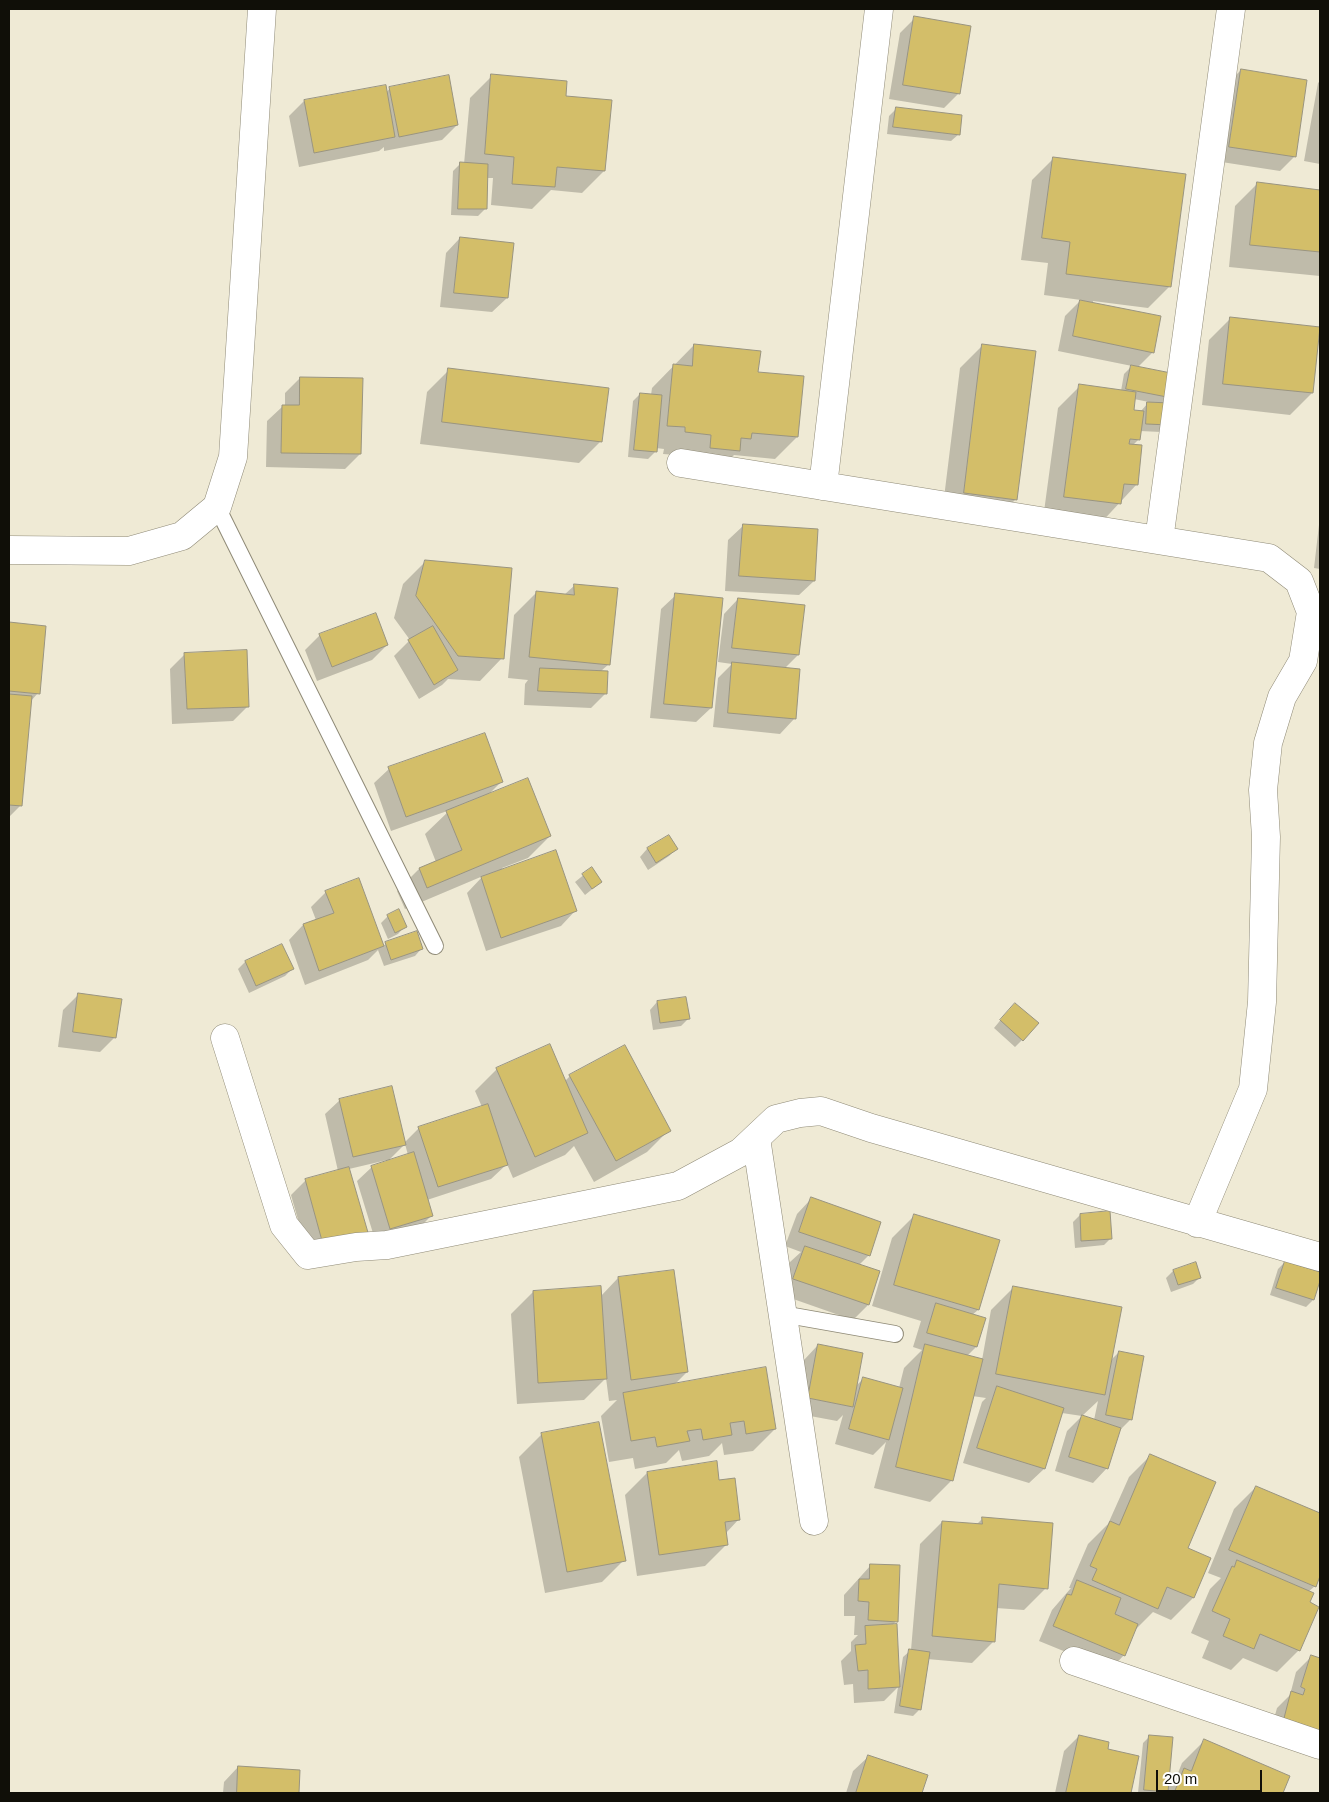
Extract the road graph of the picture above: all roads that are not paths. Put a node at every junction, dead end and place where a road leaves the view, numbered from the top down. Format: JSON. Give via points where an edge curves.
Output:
{"nodes":[{"id":1,"x":262,"y":9,"type":"edge"},
{"id":2,"x":879,"y":9,"type":"edge"},
{"id":3,"x":1231,"y":9,"type":"edge"},
{"id":4,"x":681,"y":463,"type":"dead end"},
{"id":5,"x":823,"y":486,"type":"junction"},
{"id":6,"x":217,"y":507,"type":"junction"},
{"id":7,"x":1159,"y":540,"type":"junction"},
{"id":8,"x":9,"y":550,"type":"edge"},
{"id":9,"x":435,"y":946,"type":"dead end"},
{"id":10,"x":225,"y":1038,"type":"dead end"},
{"id":11,"x":756,"y":1138,"type":"junction"},
{"id":12,"x":1197,"y":1223,"type":"junction"},
{"id":13,"x":1320,"y":1257,"type":"edge"},
{"id":14,"x":782,"y":1314,"type":"junction"},
{"id":15,"x":895,"y":1334,"type":"dead end"},
{"id":16,"x":814,"y":1521,"type":"dead end"},
{"id":17,"x":1074,"y":1661,"type":"dead end"},
{"id":18,"x":1320,"y":1745,"type":"edge"}],
"edges":[{"from":1,"to":6,"type":"street","via":[[233,457]]},
{"from":2,"to":5,"type":"street"},
{"from":3,"to":7,"type":"street"},
{"from":4,"to":5,"type":"street"},
{"from":5,"to":7,"type":"street"},
{"from":6,"to":8,"type":"street","via":[[182,536],[129,552]]},
{"from":6,"to":9,"type":"lane"},
{"from":7,"to":12,"type":"street","via":[[1270,558],[1299,581],[1311,612],[1303,661],[1282,697],[1268,743],[1263,790],[1266,836],[1262,1002],[1253,1089]]},
{"from":10,"to":11,"type":"street","via":[[284,1225],[308,1255],[387,1245],[678,1186],[740,1152]]},
{"from":11,"to":12,"type":"street","via":[[776,1119],[821,1111]]},
{"from":11,"to":14,"type":"street"},
{"from":12,"to":13,"type":"street"},
{"from":14,"to":15,"type":"lane"},
{"from":14,"to":16,"type":"street"},
{"from":17,"to":18,"type":"street"}]}
